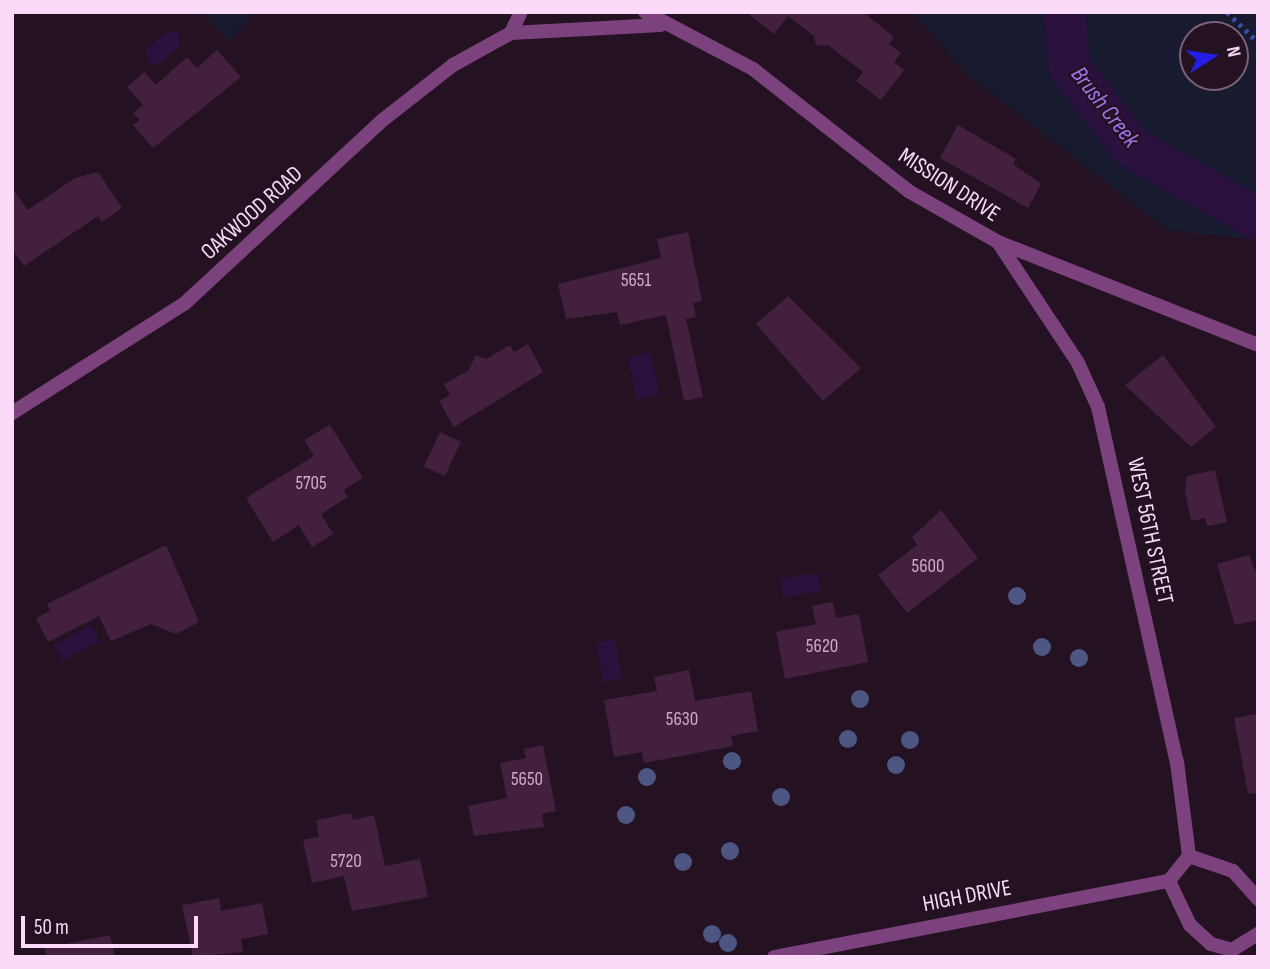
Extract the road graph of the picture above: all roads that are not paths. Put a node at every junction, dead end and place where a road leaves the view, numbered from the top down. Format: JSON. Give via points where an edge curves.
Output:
{"nodes":[{"id":1,"x":522,"y":12,"type":"edge"},
{"id":2,"x":645,"y":12,"type":"edge"},
{"id":3,"x":661,"y":25,"type":"junction"},
{"id":4,"x":511,"y":33,"type":"junction"},
{"id":5,"x":998,"y":243,"type":"junction"},
{"id":6,"x":1258,"y":345,"type":"edge"},
{"id":7,"x":12,"y":413,"type":"edge"},
{"id":8,"x":1189,"y":856,"type":"junction"},
{"id":9,"x":1169,"y":881,"type":"junction"},
{"id":10,"x":1258,"y":898,"type":"edge"},
{"id":11,"x":1258,"y":934,"type":"edge"},
{"id":12,"x":1232,"y":953,"type":"edge"},
{"id":13,"x":774,"y":957,"type":"edge"}],
"edges":[{"from":1,"to":4,"type":"street"},
{"from":2,"to":3,"type":"street","name":"MISSION DRIVE"},
{"from":3,"to":4,"type":"street","name":"OAKWOOD ROAD"},
{"from":3,"to":5,"type":"street","name":"MISSION DRIVE","via":[[753,69],[910,192]]},
{"from":4,"to":7,"type":"street","name":"OAKWOOD ROAD","via":[[418,89],[184,304]]},
{"from":5,"to":6,"type":"street","name":"MISSION DRIVE"},
{"from":5,"to":8,"type":"street","name":"WEST 56TH STREET","via":[[1078,363],[1098,407],[1177,762]]},
{"from":8,"to":9,"type":"street"},
{"from":8,"to":10,"type":"street","via":[[1233,871]]},
{"from":9,"to":12,"type":"street","via":[[1190,925],[1211,944]]},
{"from":9,"to":13,"type":"street","name":"HIGH DRIVE"},
{"from":11,"to":12,"type":"street"}]}
